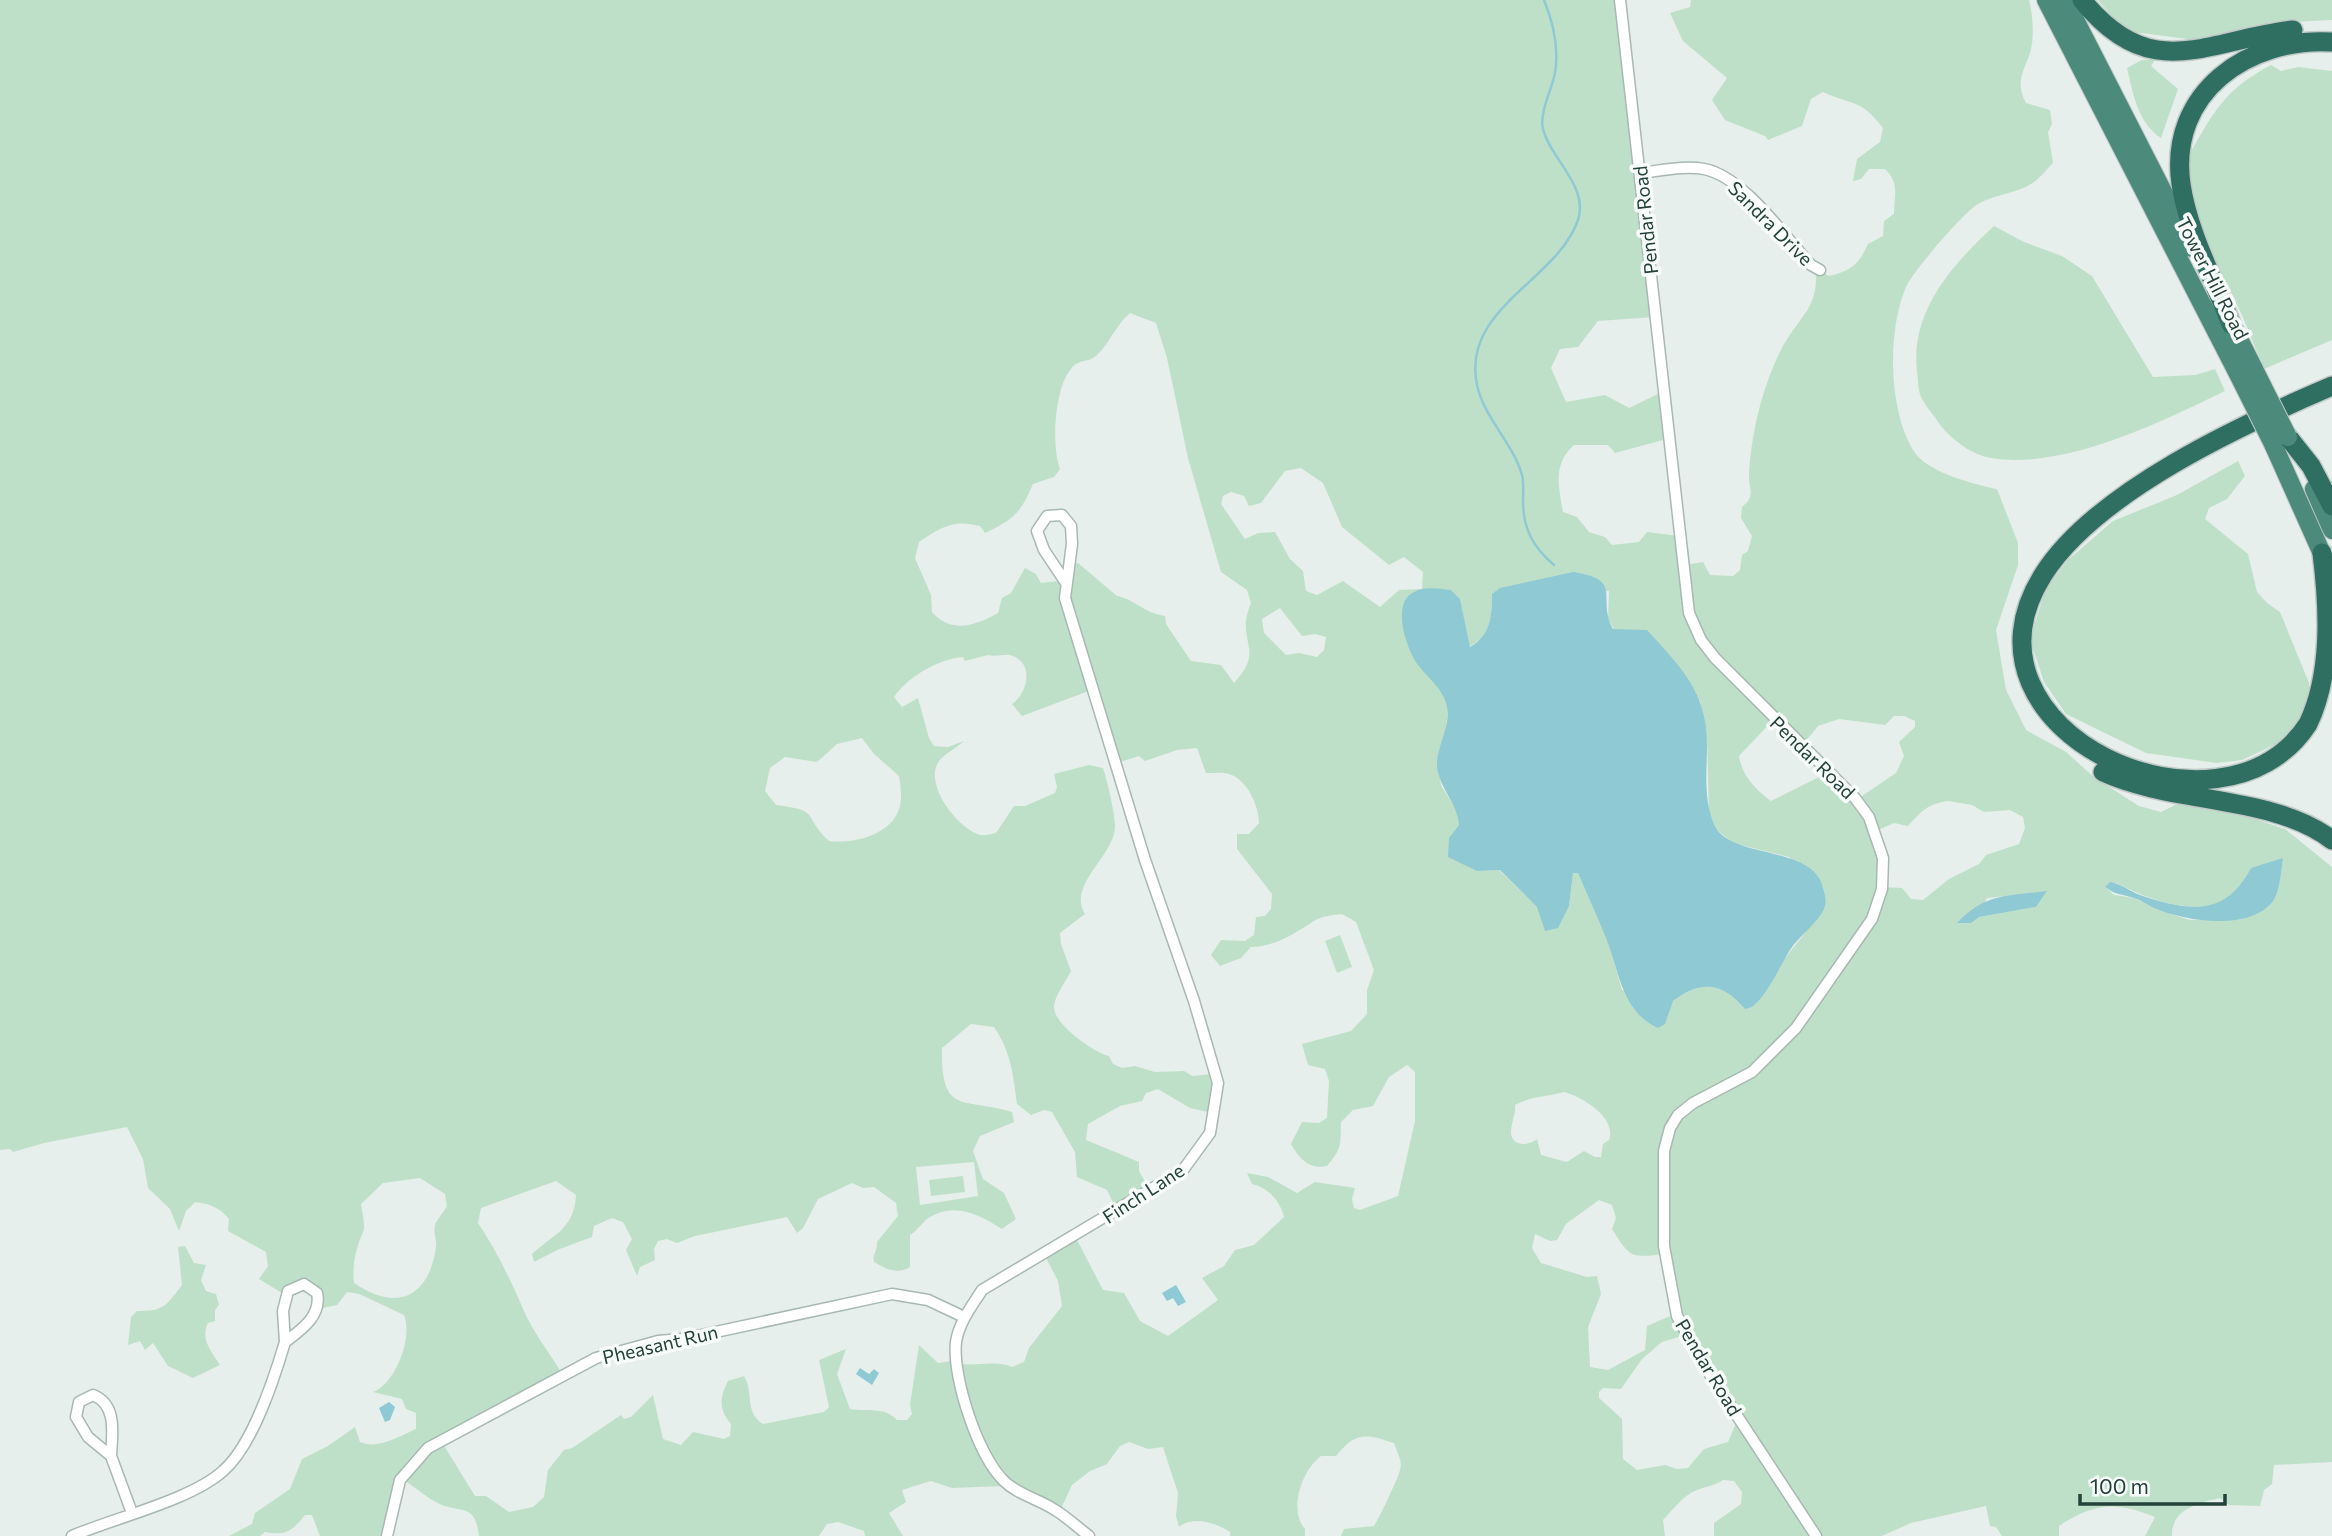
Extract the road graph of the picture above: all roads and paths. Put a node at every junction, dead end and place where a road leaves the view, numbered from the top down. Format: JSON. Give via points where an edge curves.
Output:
{"nodes":[{"id":1,"x":1620,"y":0,"type":"edge"},
{"id":2,"x":2046,"y":0,"type":"edge"},
{"id":3,"x":2065,"y":0,"type":"edge"},
{"id":4,"x":2082,"y":0,"type":"edge"},
{"id":5,"x":2332,"y":29,"type":"edge"},
{"id":6,"x":2332,"y":42,"type":"edge"},
{"id":7,"x":1640,"y":173,"type":"junction"},
{"id":8,"x":1820,"y":270,"type":"dead end"},
{"id":9,"x":2231,"y":324,"type":"junction"},
{"id":10,"x":2247,"y":373,"type":"junction"},
{"id":11,"x":2332,"y":373,"type":"edge"},
{"id":12,"x":2328,"y":389,"type":"edge"},
{"id":13,"x":2281,"y":441,"type":"junction"},
{"id":14,"x":2332,"y":506,"type":"edge"},
{"id":15,"x":2332,"y":530,"type":"edge"},
{"id":16,"x":2322,"y":554,"type":"junction"},
{"id":17,"x":2332,"y":580,"type":"edge"},
{"id":18,"x":1066,"y":583,"type":"junction"},
{"id":19,"x":2332,"y":840,"type":"edge"},
{"id":20,"x":964,"y":1317,"type":"junction"},
{"id":21,"x":285,"y":1342,"type":"junction"},
{"id":22,"x":111,"y":1456,"type":"junction"},
{"id":23,"x":132,"y":1513,"type":"junction"},
{"id":24,"x":72,"y":1536,"type":"edge"},
{"id":25,"x":387,"y":1536,"type":"edge"},
{"id":26,"x":1088,"y":1536,"type":"edge"},
{"id":27,"x":1816,"y":1536,"type":"edge"}],
"edges":[{"from":1,"to":7,"type":"street","name":"Pendar Road"},
{"from":2,"to":10,"type":"highway","name":"Tower Hill Road"},
{"from":3,"to":9,"type":"highway","name":"Tower Hill Road"},
{"from":4,"to":5,"type":"highway","via":[[2126,39],[2170,52],[2206,49],[2288,30]]},
{"from":6,"to":9,"type":"highway","via":[[2275,46],[2241,61],[2207,92],[2188,127],[2181,154],[2182,191]]},
{"from":7,"to":8,"type":"street","name":"Sandra Drive","via":[[1702,168],[1718,173],[1748,195]]},
{"from":7,"to":27,"type":"street","name":"Pendar Road","via":[[1681,553],[1693,625],[1742,688],[1860,804],[1882,858],[1882,889],[1872,919],[1796,1028],[1752,1072],[1678,1115],[1664,1151],[1664,1246],[1677,1316]]},
{"from":9,"to":10,"type":"highway","name":"Tower Hill Road"},
{"from":10,"to":13,"type":"highway","name":"Tower Hill Road","bridge":true},
{"from":11,"to":19,"type":"highway","via":[[2166,457],[2103,497],[2068,527],[2035,568],[2018,601],[2012,634],[2016,674],[2030,706],[2051,734],[2087,764],[2141,786],[2290,818]]},
{"from":12,"to":16,"type":"highway","via":[[2212,445],[2131,491],[2064,547],[2043,575],[2026,613],[2024,649],[2034,688],[2067,734],[2112,763],[2152,774],[2207,778],[2263,765],[2301,733],[2321,694],[2330,635]]},
{"from":13,"to":14,"type":"highway","via":[[2311,466]]},
{"from":13,"to":15,"type":"highway","name":"Tower Hill Road"},
{"from":13,"to":16,"type":"highway","name":"Tower Hill Road"},
{"from":16,"to":17,"type":"highway","name":"Tower Hill Road"},
{"from":18,"to":18,"type":"street","name":"Finch Lane","via":[[1071,526],[1062,515],[1047,516],[1037,531]]},
{"from":18,"to":20,"type":"street","name":"Finch Lane","via":[[1065,598],[1218,1083],[1210,1133],[1183,1170],[982,1290]]},
{"from":20,"to":25,"type":"street","name":"Pheasant Run","via":[[928,1300],[892,1294],[658,1341],[596,1358],[428,1448],[400,1480]]},
{"from":20,"to":26,"type":"street","name":"Finch Lane","via":[[956,1342],[959,1376],[979,1446],[1004,1482],[1054,1509]]},
{"from":21,"to":21,"type":"street","via":[[313,1316],[319,1300],[312,1287],[304,1284],[288,1292],[283,1311]]},
{"from":21,"to":23,"type":"street","via":[[251,1429],[225,1470],[204,1484]]},
{"from":22,"to":22,"type":"street","via":[[88,1437],[76,1417],[85,1397],[102,1399],[110,1412]]},
{"from":22,"to":23,"type":"street"},
{"from":23,"to":24,"type":"street"}]}
